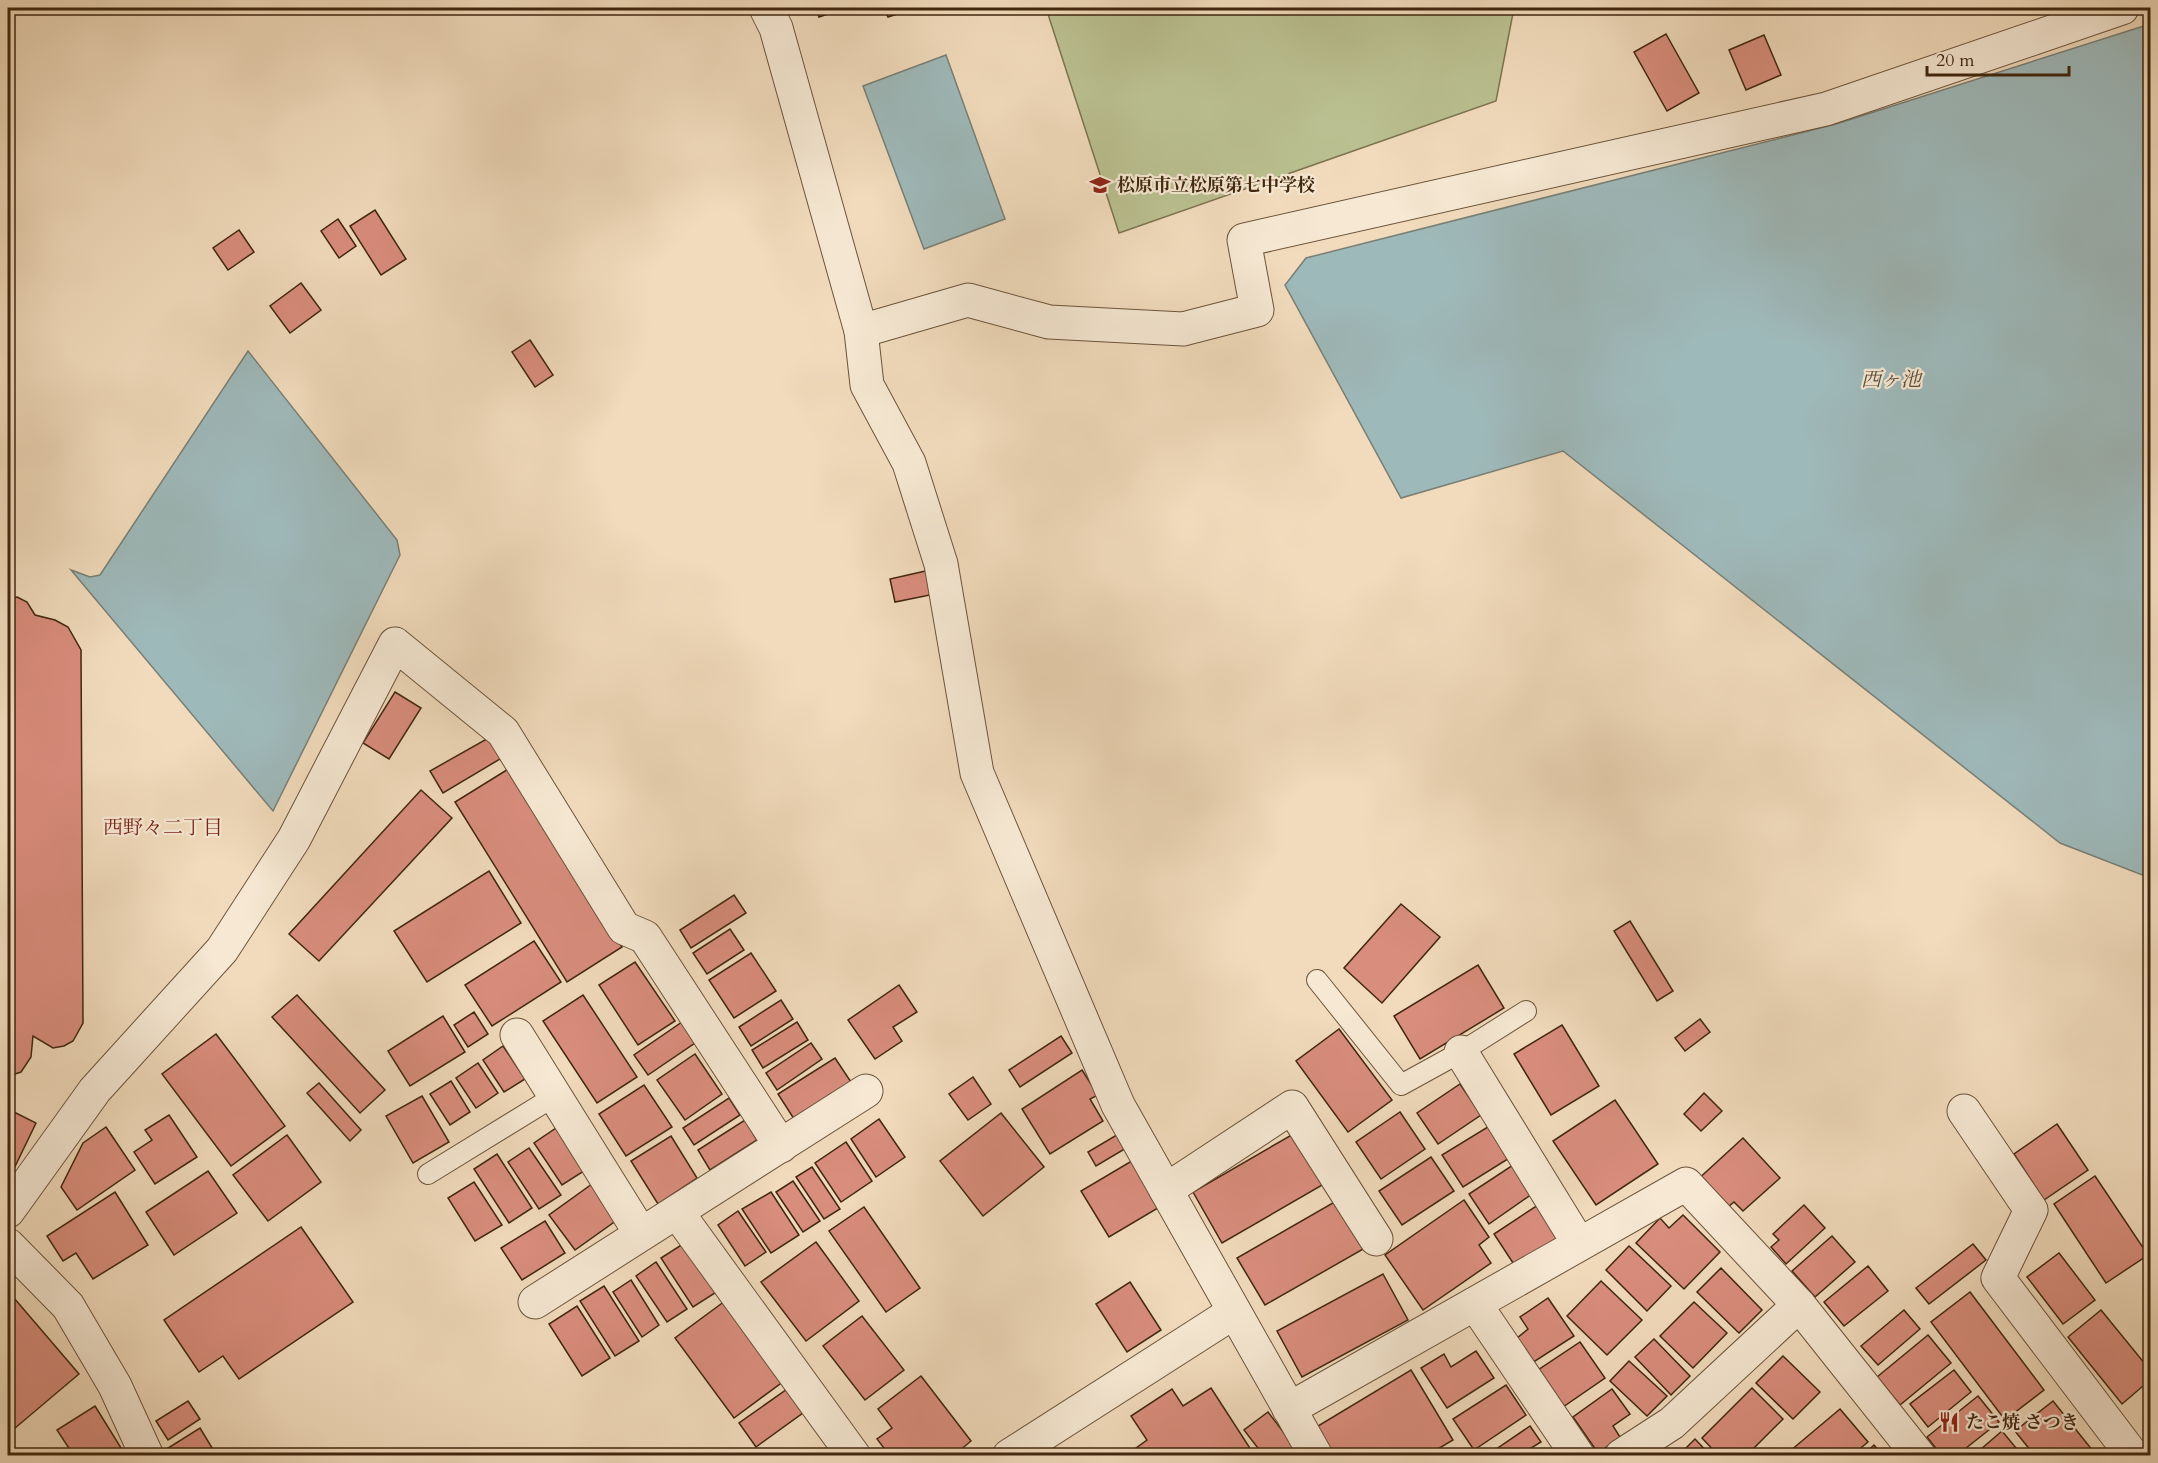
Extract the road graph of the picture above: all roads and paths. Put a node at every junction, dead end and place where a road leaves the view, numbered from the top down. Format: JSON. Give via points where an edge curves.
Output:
{"nodes":[{"id":1,"x":766,"y":8,"type":"edge"},
{"id":2,"x":2122,"y":8,"type":"edge"},
{"id":3,"x":861,"y":331,"type":"junction"},
{"id":4,"x":1317,"y":980,"type":"dead end"},
{"id":5,"x":1526,"y":1011,"type":"dead end"},
{"id":6,"x":517,"y":1035,"type":"dead end"},
{"id":7,"x":1461,"y":1052,"type":"junction"},
{"id":8,"x":866,"y":1091,"type":"dead end"},
{"id":9,"x":555,"y":1096,"type":"junction"},
{"id":10,"x":1964,"y":1111,"type":"dead end"},
{"id":11,"x":781,"y":1146,"type":"junction"},
{"id":12,"x":428,"y":1174,"type":"dead end"},
{"id":13,"x":1166,"y":1190,"type":"junction"},
{"id":14,"x":8,"y":1211,"type":"edge"},
{"id":15,"x":677,"y":1212,"type":"junction"},
{"id":16,"x":641,"y":1234,"type":"junction"},
{"id":17,"x":1376,"y":1239,"type":"dead end"},
{"id":18,"x":1579,"y":1244,"type":"junction"},
{"id":19,"x":8,"y":1245,"type":"edge"},
{"id":20,"x":535,"y":1302,"type":"dead end"},
{"id":21,"x":1475,"y":1304,"type":"junction"},
{"id":22,"x":1799,"y":1305,"type":"junction"},
{"id":23,"x":1233,"y":1312,"type":"junction"},
{"id":24,"x":1289,"y":1410,"type":"junction"},
{"id":25,"x":147,"y":1455,"type":"edge"},
{"id":26,"x":854,"y":1455,"type":"edge"},
{"id":27,"x":1009,"y":1455,"type":"edge"},
{"id":28,"x":1316,"y":1455,"type":"edge"},
{"id":29,"x":1578,"y":1455,"type":"edge"},
{"id":30,"x":1621,"y":1455,"type":"edge"},
{"id":31,"x":1919,"y":1455,"type":"edge"},
{"id":32,"x":2133,"y":1455,"type":"edge"}],
"edges":[{"from":1,"to":3,"type":"street","via":[[776,28]]},
{"from":2,"to":3,"type":"street","via":[[1826,109],[1244,240],[1257,310],[1183,329],[1049,322],[968,300]]},
{"from":3,"to":13,"type":"street","via":[[867,385],[909,464],[941,564],[977,773],[1119,1105]]},
{"from":4,"to":7,"type":"lane","via":[[1401,1085]]},
{"from":5,"to":7,"type":"lane"},
{"from":6,"to":9,"type":"street"},
{"from":7,"to":18,"type":"street"},
{"from":8,"to":11,"type":"street"},
{"from":9,"to":12,"type":"lane"},
{"from":9,"to":16,"type":"street"},
{"from":10,"to":32,"type":"street","via":[[2031,1210],[1998,1278]]},
{"from":11,"to":14,"type":"street","via":[[645,937],[624,928],[503,732],[395,644],[294,839],[222,950],[95,1090]]},
{"from":11,"to":15,"type":"street"},
{"from":13,"to":17,"type":"street","via":[[1292,1107]]},
{"from":13,"to":23,"type":"street"},
{"from":15,"to":16,"type":"street"},
{"from":15,"to":26,"type":"street"},
{"from":16,"to":20,"type":"street"},
{"from":18,"to":21,"type":"street"},
{"from":18,"to":22,"type":"street","via":[[1686,1184]]},
{"from":19,"to":25,"type":"street","via":[[68,1306],[115,1386]]},
{"from":21,"to":24,"type":"street"},
{"from":21,"to":29,"type":"street"},
{"from":22,"to":30,"type":"street","via":[[1672,1423]]},
{"from":22,"to":31,"type":"street"},
{"from":23,"to":24,"type":"street"},
{"from":23,"to":27,"type":"street"},
{"from":24,"to":28,"type":"street"}]}
